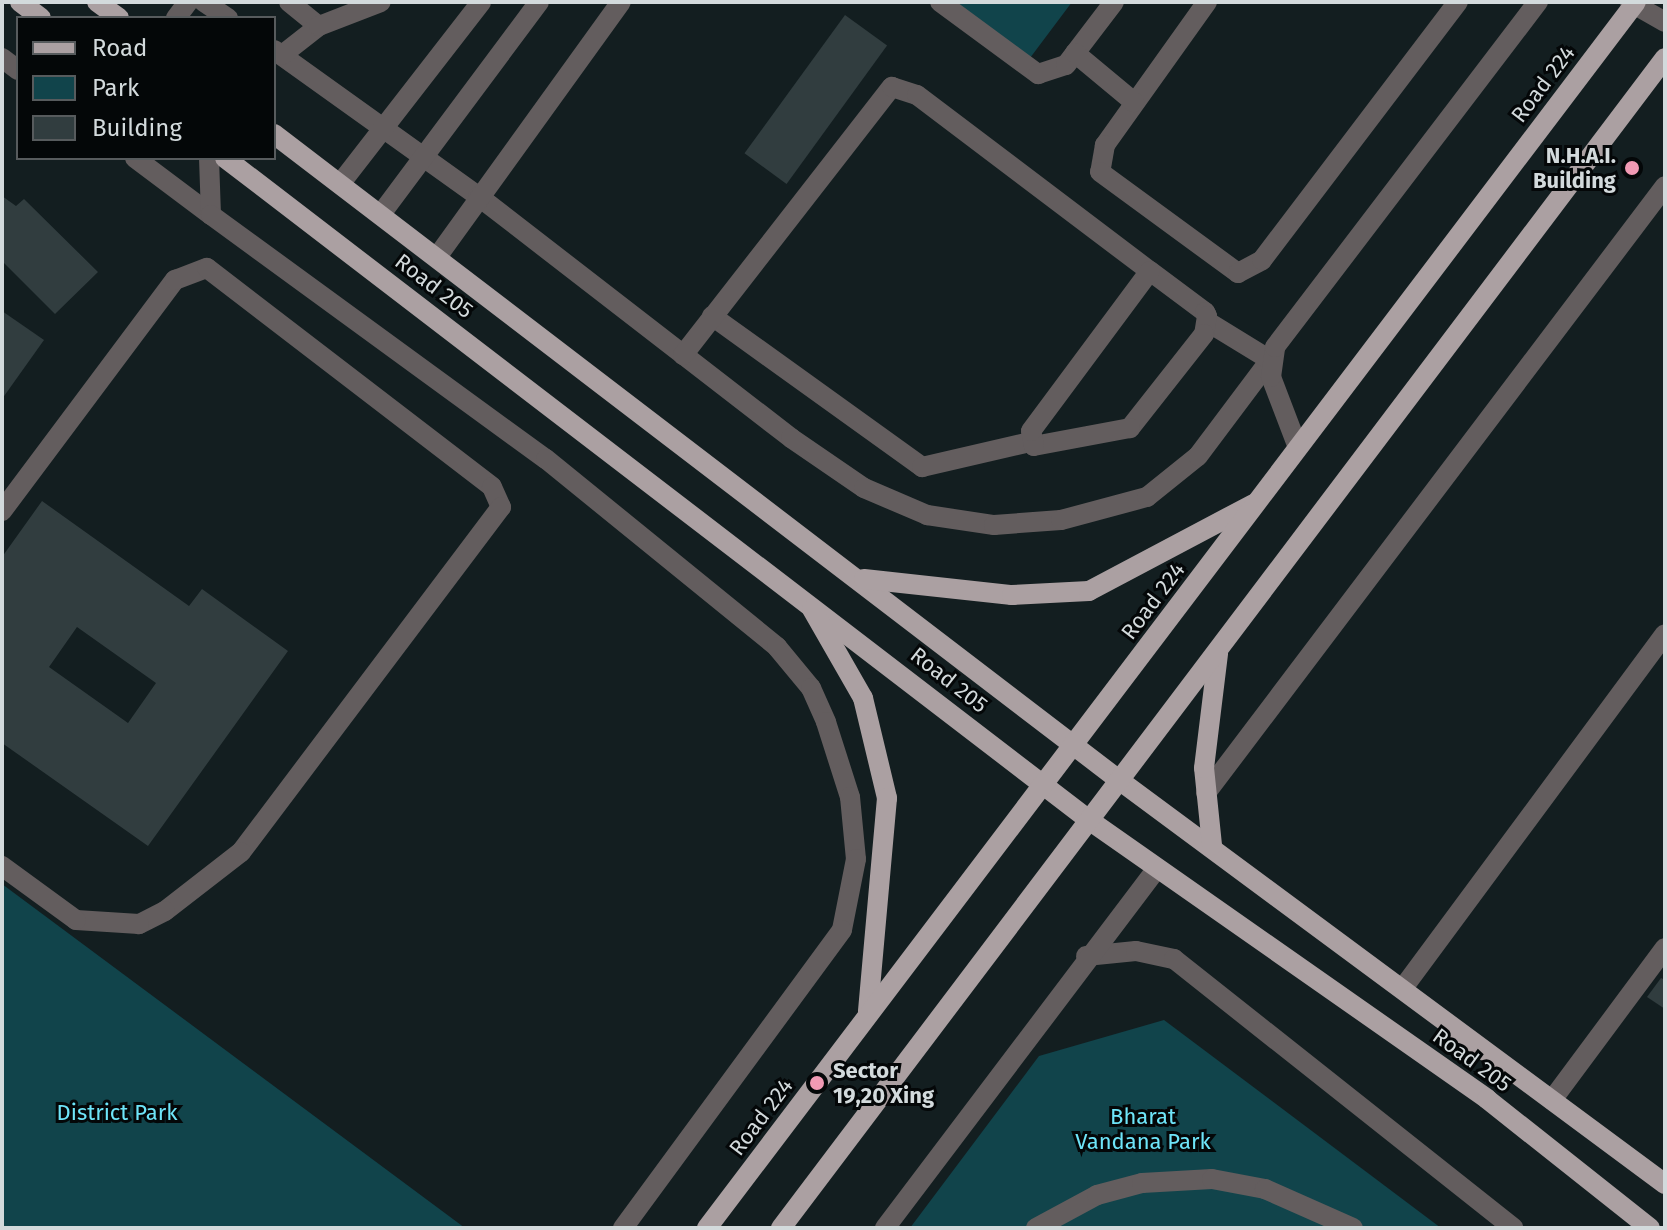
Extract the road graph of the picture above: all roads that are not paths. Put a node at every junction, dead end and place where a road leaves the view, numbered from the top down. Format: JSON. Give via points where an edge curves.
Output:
{"nodes":[{"id":1,"x":20,"y":2,"type":"edge"},
{"id":2,"x":97,"y":2,"type":"edge"},
{"id":3,"x":204,"y":2,"type":"edge"},
{"id":4,"x":289,"y":2,"type":"edge"},
{"id":5,"x":381,"y":2,"type":"edge"},
{"id":6,"x":481,"y":2,"type":"edge"},
{"id":7,"x":539,"y":2,"type":"edge"},
{"id":8,"x":621,"y":2,"type":"edge"},
{"id":9,"x":940,"y":2,"type":"edge"},
{"id":10,"x":1114,"y":2,"type":"edge"},
{"id":11,"x":1207,"y":2,"type":"edge"},
{"id":12,"x":1458,"y":2,"type":"edge"},
{"id":13,"x":1538,"y":2,"type":"edge"},
{"id":14,"x":1633,"y":3,"type":"edge"},
{"id":15,"x":38,"y":16,"type":"edge"},
{"id":16,"x":116,"y":16,"type":"edge"},
{"id":17,"x":225,"y":16,"type":"edge"},
{"id":18,"x":1665,"y":22,"type":"edge"},
{"id":19,"x":319,"y":26,"type":"junction"},
{"id":20,"x":278,"y":53,"type":"edge"},
{"id":21,"x":1075,"y":53,"type":"junction"},
{"id":22,"x":1665,"y":58,"type":"edge"},
{"id":23,"x":1134,"y":102,"type":"junction"},
{"id":24,"x":382,"y":130,"type":"junction"},
{"id":25,"x":276,"y":136,"type":"edge"},
{"id":26,"x":424,"y":157,"type":"junction"},
{"id":27,"x":138,"y":160,"type":"edge"},
{"id":28,"x":209,"y":160,"type":"edge"},
{"id":29,"x":228,"y":160,"type":"edge"},
{"id":30,"x":340,"y":184,"type":"junction"},
{"id":31,"x":1665,"y":186,"type":"edge"},
{"id":32,"x":478,"y":196,"type":"junction"},
{"id":33,"x":381,"y":214,"type":"junction"},
{"id":34,"x":211,"y":215,"type":"junction"},
{"id":35,"x":437,"y":257,"type":"junction"},
{"id":36,"x":1150,"y":271,"type":"junction"},
{"id":37,"x":712,"y":316,"type":"junction"},
{"id":38,"x":1208,"y":322,"type":"junction"},
{"id":39,"x":683,"y":355,"type":"junction"},
{"id":40,"x":1270,"y":360,"type":"junction"},
{"id":41,"x":1030,"y":442,"type":"junction"},
{"id":42,"x":1297,"y":445,"type":"junction"},
{"id":43,"x":1262,"y":499,"type":"junction"},
{"id":44,"x":2,"y":511,"type":"edge"},
{"id":45,"x":860,"y":578,"type":"junction"},
{"id":46,"x":806,"y":600,"type":"junction"},
{"id":47,"x":1665,"y":634,"type":"edge"},
{"id":48,"x":1220,"y":647,"type":"junction"},
{"id":49,"x":1073,"y":745,"type":"junction"},
{"id":50,"x":1119,"y":780,"type":"junction"},
{"id":51,"x":1042,"y":783,"type":"junction"},
{"id":52,"x":1206,"y":793,"type":"junction"},
{"id":53,"x":1089,"y":820,"type":"junction"},
{"id":54,"x":1212,"y":845,"type":"junction"},
{"id":55,"x":2,"y":866,"type":"edge"},
{"id":56,"x":1157,"y":868,"type":"junction"},
{"id":57,"x":1665,"y":948,"type":"edge"},
{"id":58,"x":1086,"y":956,"type":"junction"},
{"id":59,"x":1403,"y":988,"type":"junction"},
{"id":60,"x":867,"y":1015,"type":"junction"},
{"id":61,"x":1552,"y":1100,"type":"junction"},
{"id":62,"x":1665,"y":1184,"type":"edge"},
{"id":63,"x":623,"y":1228,"type":"edge"},
{"id":64,"x":707,"y":1228,"type":"edge"},
{"id":65,"x":781,"y":1228,"type":"edge"},
{"id":66,"x":885,"y":1228,"type":"edge"},
{"id":67,"x":1036,"y":1228,"type":"edge"},
{"id":68,"x":1353,"y":1228,"type":"edge"},
{"id":69,"x":1513,"y":1228,"type":"edge"},
{"id":70,"x":1650,"y":1228,"type":"edge"}],
"edges":[{"from":1,"to":15,"type":"main road"},
{"from":2,"to":16,"type":"main road"},
{"from":3,"to":17,"type":"street"},
{"from":4,"to":19,"type":"street"},
{"from":5,"to":19,"type":"street"},
{"from":6,"to":24,"type":"street"},
{"from":7,"to":26,"type":"street"},
{"from":8,"to":32,"type":"street"},
{"from":9,"to":21,"type":"street","via":[[1038,74],[1052,74]]},
{"from":10,"to":21,"type":"street"},
{"from":11,"to":23,"type":"street"},
{"from":12,"to":23,"type":"street","via":[[1248,271],[1225,269],[1103,179],[1105,145]]},
{"from":13,"to":40,"type":"street"},
{"from":14,"to":18,"type":"street"},
{"from":14,"to":42,"type":"main road","name":"Road 224"},
{"from":19,"to":20,"type":"street"},
{"from":20,"to":24,"type":"street"},
{"from":21,"to":23,"type":"street"},
{"from":22,"to":48,"type":"main road"},
{"from":24,"to":26,"type":"street"},
{"from":24,"to":30,"type":"street"},
{"from":25,"to":30,"type":"main road","name":"Road 205"},
{"from":26,"to":32,"type":"street"},
{"from":26,"to":33,"type":"street"},
{"from":27,"to":34,"type":"street"},
{"from":28,"to":34,"type":"street"},
{"from":29,"to":46,"type":"main road","name":"Road 205"},
{"from":30,"to":33,"type":"main road","name":"Road 205"},
{"from":31,"to":52,"type":"street"},
{"from":32,"to":35,"type":"street"},
{"from":32,"to":39,"type":"street"},
{"from":33,"to":35,"type":"main road","name":"Road 205"},
{"from":34,"to":63,"type":"street","via":[[546,459],[777,647],[811,688],[826,722],[850,797],[856,859],[842,930]]},
{"from":35,"to":45,"type":"main road","name":"Road 205"},
{"from":36,"to":37,"type":"street","via":[[917,95],[892,87]]},
{"from":36,"to":38,"type":"street"},
{"from":36,"to":41,"type":"street"},
{"from":37,"to":39,"type":"street"},
{"from":37,"to":41,"type":"street","via":[[922,467]]},
{"from":38,"to":40,"type":"street"},
{"from":38,"to":41,"type":"street","via":[[1130,428],[1043,447]]},
{"from":39,"to":40,"type":"street","via":[[864,488],[927,515],[994,525],[1061,520],[1147,497],[1198,456]]},
{"from":40,"to":42,"type":"street"},
{"from":42,"to":43,"type":"main road","name":"Road 224"},
{"from":43,"to":45,"type":"main road","via":[[1089,591],[1012,595]]},
{"from":43,"to":49,"type":"main road","name":"Road 224"},
{"from":44,"to":55,"type":"street","via":[[175,280],[207,268],[492,487],[501,507],[241,852],[165,911],[139,924],[76,920]]},
{"from":45,"to":49,"type":"main road","name":"Road 205"},
{"from":46,"to":51,"type":"main road","name":"Road 205"},
{"from":46,"to":60,"type":"main road","via":[[863,698],[887,798]]},
{"from":47,"to":59,"type":"street"},
{"from":48,"to":50,"type":"main road"},
{"from":48,"to":52,"type":"main road","via":[[1207,708]]},
{"from":49,"to":50,"type":"main road","name":"Road 205"},
{"from":49,"to":51,"type":"main road","name":"Road 224"},
{"from":50,"to":53,"type":"main road"},
{"from":50,"to":54,"type":"main road","name":"Road 205"},
{"from":51,"to":53,"type":"main road","name":"Road 205"},
{"from":51,"to":60,"type":"main road","name":"Road 224"},
{"from":52,"to":54,"type":"main road"},
{"from":53,"to":56,"type":"main road","name":"Road 205"},
{"from":53,"to":65,"type":"main road"},
{"from":54,"to":59,"type":"main road","name":"Road 205"},
{"from":56,"to":58,"type":"street"},
{"from":56,"to":70,"type":"main road","name":"Road 205","via":[[1487,1099]]},
{"from":57,"to":61,"type":"street"},
{"from":58,"to":66,"type":"street"},
{"from":58,"to":69,"type":"street","via":[[1136,951],[1174,959]]},
{"from":59,"to":61,"type":"main road","name":"Road 205"},
{"from":60,"to":64,"type":"main road","name":"Road 224"},
{"from":61,"to":62,"type":"main road","name":"Road 205"},
{"from":67,"to":68,"type":"street","via":[[1097,1195],[1212,1179],[1265,1189]]}]}
